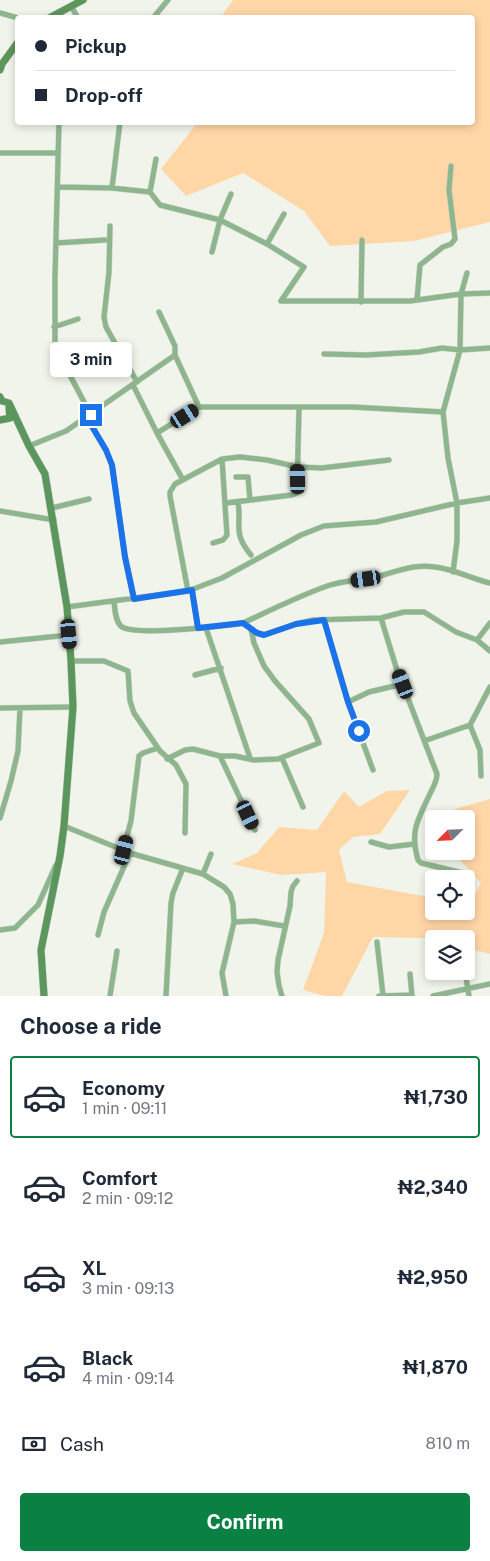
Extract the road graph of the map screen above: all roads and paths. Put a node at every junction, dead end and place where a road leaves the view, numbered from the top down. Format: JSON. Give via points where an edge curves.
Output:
{"nodes":[{"id":1,"x":83,"y":0,"type":"edge"},
{"id":2,"x":168,"y":0,"type":"edge"},
{"id":3,"x":71,"y":6,"type":"junction"},
{"id":4,"x":0,"y":14,"type":"edge"},
{"id":5,"x":54,"y":15,"type":"edge"},
{"id":6,"x":76,"y":15,"type":"edge"},
{"id":7,"x":156,"y":15,"type":"edge"},
{"id":8,"x":15,"y":17,"type":"edge"},
{"id":9,"x":15,"y":46,"type":"edge"},
{"id":10,"x":0,"y":70,"type":"edge"},
{"id":11,"x":59,"y":125,"type":"edge"},
{"id":12,"x":120,"y":125,"type":"edge"},
{"id":13,"x":0,"y":153,"type":"edge"},
{"id":14,"x":58,"y":153,"type":"junction"},
{"id":15,"x":156,"y":159,"type":"dead end"},
{"id":16,"x":451,"y":166,"type":"dead end"},
{"id":17,"x":58,"y":187,"type":"junction"},
{"id":18,"x":112,"y":188,"type":"junction"},
{"id":19,"x":150,"y":192,"type":"junction"},
{"id":20,"x":231,"y":194,"type":"dead end"},
{"id":21,"x":284,"y":214,"type":"dead end"},
{"id":22,"x":220,"y":220,"type":"junction"},
{"id":23,"x":110,"y":226,"type":"dead end"},
{"id":24,"x":105,"y":240,"type":"dead end"},
{"id":25,"x":362,"y":240,"type":"dead end"},
{"id":26,"x":56,"y":243,"type":"junction"},
{"id":27,"x":267,"y":244,"type":"junction"},
{"id":28,"x":212,"y":252,"type":"dead end"},
{"id":29,"x":467,"y":272,"type":"dead end"},
{"id":30,"x":490,"y":293,"type":"edge"},
{"id":31,"x":461,"y":294,"type":"junction"},
{"id":32,"x":417,"y":300,"type":"junction"},
{"id":33,"x":361,"y":302,"type":"junction"},
{"id":34,"x":159,"y":312,"type":"dead end"},
{"id":35,"x":78,"y":319,"type":"dead end"},
{"id":36,"x":54,"y":327,"type":"junction"},
{"id":37,"x":490,"y":348,"type":"edge"},
{"id":38,"x":460,"y":350,"type":"junction"},
{"id":39,"x":324,"y":354,"type":"dead end"},
{"id":40,"x":175,"y":355,"type":"junction"},
{"id":41,"x":135,"y":384,"type":"junction"},
{"id":42,"x":0,"y":397,"type":"edge"},
{"id":43,"x":9,"y":403,"type":"junction"},
{"id":44,"x":199,"y":407,"type":"junction"},
{"id":45,"x":299,"y":408,"type":"junction"},
{"id":46,"x":443,"y":412,"type":"junction"},
{"id":47,"x":89,"y":416,"type":"junction"},
{"id":48,"x":0,"y":420,"type":"edge"},
{"id":49,"x":157,"y":433,"type":"junction"},
{"id":50,"x":29,"y":446,"type":"junction"},
{"id":51,"x":222,"y":459,"type":"junction"},
{"id":52,"x":388,"y":460,"type":"dead end"},
{"id":53,"x":298,"y":468,"type":"junction"},
{"id":54,"x":236,"y":476,"type":"dead end"},
{"id":55,"x":184,"y":480,"type":"junction"},
{"id":56,"x":490,"y":498,"type":"edge"},
{"id":57,"x":89,"y":499,"type":"dead end"},
{"id":58,"x":250,"y":500,"type":"junction"},
{"id":59,"x":238,"y":502,"type":"junction"},
{"id":60,"x":226,"y":503,"type":"junction"},
{"id":61,"x":457,"y":503,"type":"junction"},
{"id":62,"x":52,"y":508,"type":"junction"},
{"id":63,"x":0,"y":511,"type":"edge"},
{"id":64,"x":54,"y":520,"type":"junction"},
{"id":65,"x":213,"y":543,"type":"dead end"},
{"id":66,"x":251,"y":555,"type":"dead end"},
{"id":67,"x":453,"y":572,"type":"junction"},
{"id":68,"x":490,"y":583,"type":"edge"},
{"id":69,"x":190,"y":590,"type":"junction"},
{"id":70,"x":134,"y":599,"type":"junction"},
{"id":71,"x":114,"y":601,"type":"junction"},
{"id":72,"x":68,"y":607,"type":"junction"},
{"id":73,"x":381,"y":618,"type":"junction"},
{"id":74,"x":324,"y":620,"type":"junction"},
{"id":75,"x":243,"y":623,"type":"junction"},
{"id":76,"x":490,"y":623,"type":"edge"},
{"id":77,"x":198,"y":628,"type":"junction"},
{"id":78,"x":206,"y":628,"type":"junction"},
{"id":79,"x":251,"y":629,"type":"junction"},
{"id":80,"x":69,"y":634,"type":"junction"},
{"id":81,"x":477,"y":640,"type":"junction"},
{"id":82,"x":0,"y":642,"type":"edge"},
{"id":83,"x":490,"y":651,"type":"edge"},
{"id":84,"x":71,"y":661,"type":"junction"},
{"id":85,"x":220,"y":668,"type":"junction"},
{"id":86,"x":195,"y":675,"type":"dead end"},
{"id":87,"x":403,"y":684,"type":"junction"},
{"id":88,"x":490,"y":686,"type":"edge"},
{"id":89,"x":348,"y":702,"type":"junction"},
{"id":90,"x":74,"y":707,"type":"junction"},
{"id":91,"x":0,"y":708,"type":"edge"},
{"id":92,"x":20,"y":708,"type":"junction"},
{"id":93,"x":470,"y":725,"type":"junction"},
{"id":94,"x":424,"y":741,"type":"junction"},
{"id":95,"x":158,"y":748,"type":"junction"},
{"id":96,"x":220,"y":756,"type":"junction"},
{"id":97,"x":250,"y":758,"type":"junction"},
{"id":98,"x":282,"y":758,"type":"junction"},
{"id":99,"x":168,"y":759,"type":"junction"},
{"id":100,"x":373,"y":770,"type":"dead end"},
{"id":101,"x":481,"y":776,"type":"dead end"},
{"id":102,"x":303,"y":807,"type":"dead end"},
{"id":103,"x":0,"y":818,"type":"edge"},
{"id":104,"x":64,"y":826,"type":"junction"},
{"id":105,"x":255,"y":830,"type":"dead end"},
{"id":106,"x":185,"y":833,"type":"dead end"},
{"id":107,"x":371,"y":842,"type":"dead end"},
{"id":108,"x":414,"y":844,"type":"junction"},
{"id":109,"x":124,"y":850,"type":"junction"},
{"id":110,"x":130,"y":853,"type":"junction"},
{"id":111,"x":211,"y":854,"type":"dead end"},
{"id":112,"x":60,"y":856,"type":"junction"},
{"id":113,"x":183,"y":868,"type":"junction"},
{"id":114,"x":451,"y":870,"type":"edge"},
{"id":115,"x":203,"y":874,"type":"junction"},
{"id":116,"x":297,"y":881,"type":"dead end"},
{"id":117,"x":234,"y":922,"type":"junction"},
{"id":118,"x":284,"y":926,"type":"junction"},
{"id":119,"x":0,"y":930,"type":"edge"},
{"id":120,"x":98,"y":934,"type":"dead end"},
{"id":121,"x":377,"y":942,"type":"dead end"},
{"id":122,"x":117,"y":951,"type":"dead end"},
{"id":123,"x":410,"y":974,"type":"dead end"},
{"id":124,"x":467,"y":980,"type":"edge"},
{"id":125,"x":490,"y":984,"type":"edge"},
{"id":126,"x":469,"y":989,"type":"junction"},
{"id":127,"x":412,"y":995,"type":"edge"},
{"id":128,"x":44,"y":996,"type":"edge"},
{"id":129,"x":110,"y":996,"type":"edge"},
{"id":130,"x":166,"y":996,"type":"edge"},
{"id":131,"x":226,"y":996,"type":"edge"},
{"id":132,"x":282,"y":996,"type":"edge"},
{"id":133,"x":381,"y":996,"type":"edge"},
{"id":134,"x":433,"y":996,"type":"edge"},
{"id":135,"x":469,"y":996,"type":"edge"}],
"edges":[{"from":1,"to":3,"type":"street"},
{"from":2,"to":7,"type":"street"},
{"from":3,"to":5,"type":"street"},
{"from":3,"to":6,"type":"street"},
{"from":4,"to":8,"type":"street"},
{"from":9,"to":10,"type":"street"},
{"from":11,"to":14,"type":"street"},
{"from":12,"to":18,"type":"street"},
{"from":13,"to":14,"type":"street"},
{"from":14,"to":17,"type":"street"},
{"from":15,"to":19,"type":"street"},
{"from":16,"to":32,"type":"street","via":[[449,190],[455,239],[420,265]]},
{"from":17,"to":18,"type":"street"},
{"from":17,"to":26,"type":"street"},
{"from":18,"to":19,"type":"street"},
{"from":19,"to":22,"type":"street","via":[[160,205]]},
{"from":20,"to":22,"type":"street"},
{"from":21,"to":27,"type":"street"},
{"from":22,"to":27,"type":"street"},
{"from":22,"to":28,"type":"street"},
{"from":23,"to":41,"type":"street","via":[[104,317]]},
{"from":24,"to":26,"type":"street"},
{"from":25,"to":33,"type":"street"},
{"from":26,"to":36,"type":"street"},
{"from":27,"to":33,"type":"street","via":[[304,267],[281,301]]},
{"from":29,"to":31,"type":"street"},
{"from":30,"to":31,"type":"street"},
{"from":31,"to":32,"type":"street"},
{"from":31,"to":38,"type":"street"},
{"from":32,"to":33,"type":"street"},
{"from":34,"to":40,"type":"street","via":[[175,346]]},
{"from":35,"to":36,"type":"street"},
{"from":36,"to":47,"type":"street","via":[[57,351]]},
{"from":37,"to":38,"type":"street"},
{"from":38,"to":39,"type":"street","via":[[442,348],[366,355]]},
{"from":38,"to":46,"type":"street"},
{"from":40,"to":41,"type":"street"},
{"from":40,"to":44,"type":"street"},
{"from":41,"to":47,"type":"street"},
{"from":41,"to":49,"type":"street"},
{"from":42,"to":43,"type":"street"},
{"from":43,"to":48,"type":"street","via":[[10,418]]},
{"from":43,"to":50,"type":"street"},
{"from":44,"to":45,"type":"street"},
{"from":44,"to":49,"type":"street"},
{"from":45,"to":46,"type":"street"},
{"from":45,"to":53,"type":"street"},
{"from":46,"to":61,"type":"street"},
{"from":47,"to":50,"type":"street","via":[[66,431]]},
{"from":47,"to":70,"type":"street","via":[[112,465]]},
{"from":49,"to":55,"type":"street"},
{"from":50,"to":62,"type":"street","via":[[45,474]]},
{"from":51,"to":53,"type":"street","via":[[257,458]]},
{"from":51,"to":55,"type":"street"},
{"from":51,"to":60,"type":"street"},
{"from":52,"to":53,"type":"street"},
{"from":53,"to":58,"type":"street","via":[[298,490],[295,494]]},
{"from":54,"to":58,"type":"street","via":[[248,477]]},
{"from":55,"to":69,"type":"street","via":[[175,484],[170,496]]},
{"from":56,"to":61,"type":"street"},
{"from":57,"to":62,"type":"street"},
{"from":58,"to":59,"type":"street"},
{"from":59,"to":60,"type":"street"},
{"from":59,"to":66,"type":"street","via":[[238,531]]},
{"from":60,"to":65,"type":"street","via":[[226,538]]},
{"from":61,"to":67,"type":"street"},
{"from":61,"to":69,"type":"street","via":[[376,522],[324,526],[222,578]]},
{"from":62,"to":64,"type":"street"},
{"from":63,"to":64,"type":"street"},
{"from":64,"to":72,"type":"street"},
{"from":67,"to":68,"type":"street"},
{"from":67,"to":75,"type":"street","via":[[434,567],[408,567],[334,584]]},
{"from":69,"to":70,"type":"street"},
{"from":69,"to":77,"type":"street"},
{"from":70,"to":71,"type":"street"},
{"from":71,"to":72,"type":"street"},
{"from":71,"to":77,"type":"street","via":[[118,621],[133,630]]},
{"from":72,"to":80,"type":"street"},
{"from":73,"to":74,"type":"street"},
{"from":73,"to":81,"type":"street","via":[[404,612],[424,612],[456,632]]},
{"from":73,"to":87,"type":"street"},
{"from":74,"to":79,"type":"street","via":[[296,624],[264,635]]},
{"from":74,"to":89,"type":"street"},
{"from":75,"to":78,"type":"street"},
{"from":75,"to":79,"type":"street"},
{"from":76,"to":81,"type":"street"},
{"from":77,"to":78,"type":"street"},
{"from":78,"to":85,"type":"street"},
{"from":79,"to":98,"type":"street","via":[[264,666],[309,718],[318,743]]},
{"from":80,"to":82,"type":"street"},
{"from":80,"to":84,"type":"street"},
{"from":81,"to":83,"type":"street"},
{"from":84,"to":90,"type":"street"},
{"from":84,"to":95,"type":"street","via":[[104,661],[128,671],[131,708]]},
{"from":85,"to":86,"type":"street"},
{"from":85,"to":97,"type":"street"},
{"from":87,"to":89,"type":"street","via":[[369,692]]},
{"from":87,"to":94,"type":"street"},
{"from":88,"to":93,"type":"street"},
{"from":89,"to":100,"type":"street"},
{"from":90,"to":92,"type":"street"},
{"from":90,"to":104,"type":"street"},
{"from":91,"to":92,"type":"street"},
{"from":92,"to":103,"type":"street","via":[[18,751]]},
{"from":93,"to":94,"type":"street"},
{"from":93,"to":101,"type":"street","via":[[480,750]]},
{"from":94,"to":108,"type":"street","via":[[437,778],[416,827]]},
{"from":95,"to":99,"type":"street"},
{"from":95,"to":109,"type":"street","via":[[139,756]]},
{"from":96,"to":97,"type":"street"},
{"from":96,"to":99,"type":"street","via":[[193,749]]},
{"from":96,"to":105,"type":"street"},
{"from":97,"to":98,"type":"street"},
{"from":98,"to":102,"type":"street"},
{"from":99,"to":106,"type":"street","via":[[176,765],[186,784]]},
{"from":104,"to":109,"type":"street"},
{"from":104,"to":112,"type":"street"},
{"from":107,"to":108,"type":"street","via":[[389,847]]},
{"from":108,"to":114,"type":"street","via":[[419,862]]},
{"from":109,"to":110,"type":"street"},
{"from":110,"to":113,"type":"street"},
{"from":110,"to":120,"type":"street","via":[[104,912]]},
{"from":111,"to":115,"type":"street"},
{"from":112,"to":119,"type":"street","via":[[38,905],[15,928]]},
{"from":112,"to":128,"type":"street","via":[[41,950]]},
{"from":113,"to":115,"type":"street"},
{"from":113,"to":130,"type":"street","via":[[171,903]]},
{"from":115,"to":117,"type":"street","via":[[230,894]]},
{"from":116,"to":118,"type":"street"},
{"from":117,"to":118,"type":"street","via":[[254,921]]},
{"from":117,"to":131,"type":"street","via":[[222,973]]},
{"from":118,"to":132,"type":"street","via":[[277,972]]},
{"from":121,"to":133,"type":"street"},
{"from":122,"to":129,"type":"street"},
{"from":123,"to":127,"type":"street"},
{"from":124,"to":126,"type":"street"},
{"from":125,"to":126,"type":"street"},
{"from":126,"to":134,"type":"street"},
{"from":126,"to":135,"type":"street"},
{"from":127,"to":133,"type":"street"}]}
